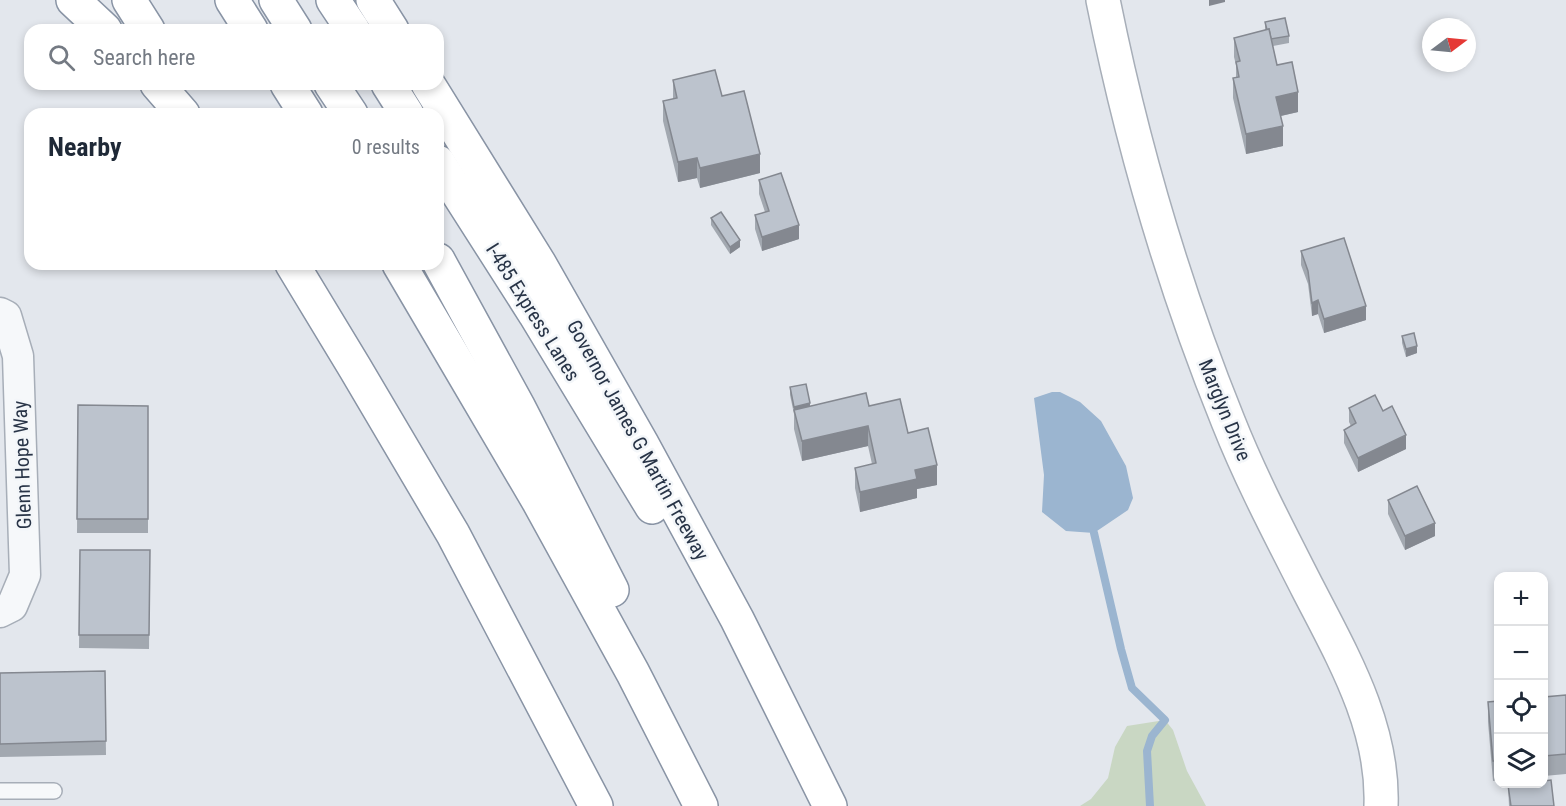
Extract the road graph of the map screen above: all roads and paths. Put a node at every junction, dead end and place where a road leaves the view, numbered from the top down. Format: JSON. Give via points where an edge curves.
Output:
{"nodes":[{"id":1,"x":74,"y":0,"type":"edge"},
{"id":2,"x":129,"y":0,"type":"edge"},
{"id":3,"x":232,"y":0,"type":"edge"},
{"id":4,"x":276,"y":0,"type":"edge"},
{"id":5,"x":333,"y":0,"type":"edge"},
{"id":6,"x":373,"y":0,"type":"edge"},
{"id":7,"x":383,"y":0,"type":"edge"},
{"id":8,"x":1103,"y":0,"type":"edge"},
{"id":9,"x":99,"y":24,"type":"edge"},
{"id":10,"x":144,"y":24,"type":"edge"},
{"id":11,"x":247,"y":24,"type":"edge"},
{"id":12,"x":292,"y":24,"type":"edge"},
{"id":13,"x":349,"y":24,"type":"edge"},
{"id":14,"x":388,"y":24,"type":"edge"},
{"id":15,"x":396,"y":24,"type":"edge"},
{"id":16,"x":162,"y":90,"type":"edge"},
{"id":17,"x":187,"y":90,"type":"edge"},
{"id":18,"x":290,"y":90,"type":"edge"},
{"id":19,"x":335,"y":90,"type":"edge"},
{"id":20,"x":392,"y":90,"type":"edge"},
{"id":21,"x":431,"y":90,"type":"edge"},
{"id":22,"x":178,"y":108,"type":"edge"},
{"id":23,"x":197,"y":108,"type":"edge"},
{"id":24,"x":302,"y":108,"type":"edge"},
{"id":25,"x":347,"y":108,"type":"edge"},
{"id":26,"x":403,"y":108,"type":"edge"},
{"id":27,"x":443,"y":108,"type":"edge"},
{"id":28,"x":444,"y":110,"type":"edge"},
{"id":29,"x":444,"y":171,"type":"edge"},
{"id":30,"x":296,"y":270,"type":"edge"},
{"id":31,"x":403,"y":270,"type":"edge"},
{"id":32,"x":443,"y":270,"type":"edge"},
{"id":33,"x":0,"y":313,"type":"edge"},
{"id":34,"x":0,"y":612,"type":"edge"},
{"id":35,"x":0,"y":791,"type":"edge"},
{"id":36,"x":54,"y":791,"type":"dead end"},
{"id":37,"x":596,"y":806,"type":"edge"},
{"id":38,"x":701,"y":806,"type":"edge"},
{"id":39,"x":708,"y":806,"type":"edge"},
{"id":40,"x":821,"y":806,"type":"edge"},
{"id":41,"x":830,"y":806,"type":"edge"},
{"id":42,"x":1381,"y":806,"type":"edge"}],
"edges":[{"from":1,"to":9,"type":"main road"},
{"from":2,"to":10,"type":"main road"},
{"from":3,"to":11,"type":"main road"},
{"from":4,"to":12,"type":"main road"},
{"from":5,"to":13,"type":"main road"},
{"from":6,"to":14,"type":"main road"},
{"from":7,"to":15,"type":"main road"},
{"from":8,"to":42,"type":"main road","name":"Marglyn Drive","via":[[1150,196],[1198,343],[1255,483],[1359,693],[1378,761]]},
{"from":16,"to":22,"type":"main road"},
{"from":17,"to":23,"type":"main road"},
{"from":18,"to":24,"type":"main road"},
{"from":19,"to":25,"type":"main road"},
{"from":20,"to":26,"type":"main road"},
{"from":21,"to":27,"type":"main road","name":"Governor James G Martin Freeway"},
{"from":28,"to":41,"type":"main road","name":"Governor James G Martin Freeway","via":[[642,444]]},
{"from":29,"to":40,"type":"main road","name":"I-485 Express Lanes","via":[[630,470],[746,667]]},
{"from":30,"to":37,"type":"main road","via":[[453,534]]},
{"from":31,"to":38,"type":"main road","via":[[539,502]]},
{"from":32,"to":39,"type":"main road","via":[[625,615]]},
{"from":33,"to":34,"type":"street","name":"Glenn Hope Way","via":[[6,316],[18,356],[25,575],[12,606]]},
{"from":35,"to":36,"type":"lane"}]}
